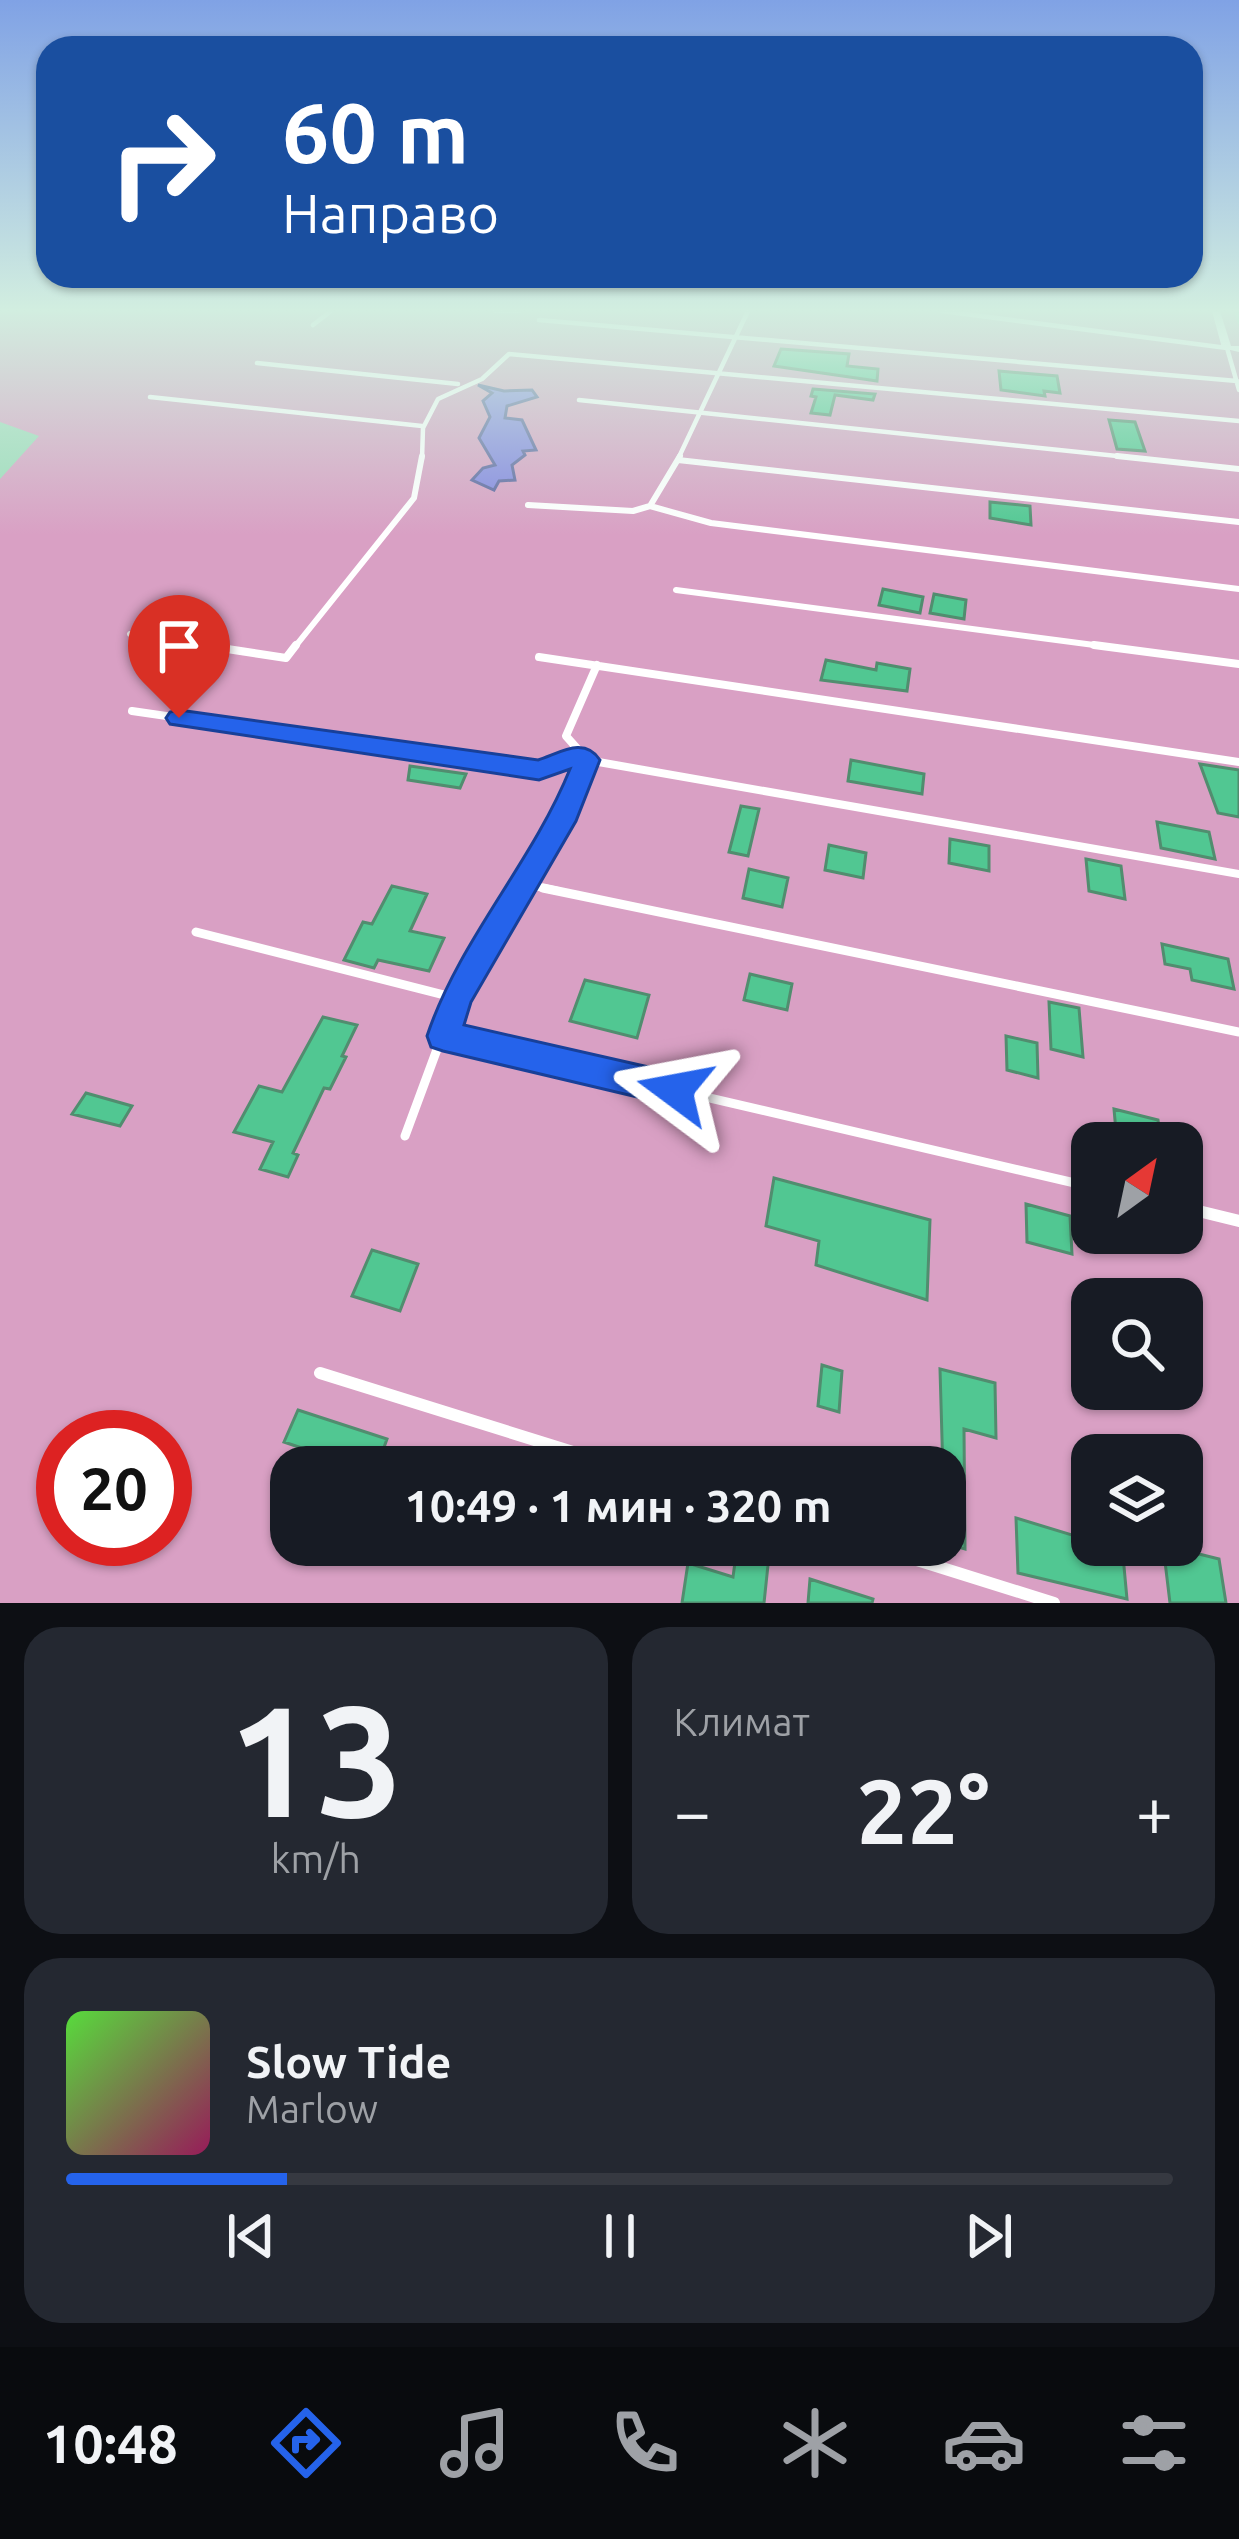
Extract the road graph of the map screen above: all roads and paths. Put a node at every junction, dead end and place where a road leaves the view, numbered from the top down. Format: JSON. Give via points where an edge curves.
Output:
{"nodes":[{"id":1,"x":457,"y":386,"type":"edge"},
{"id":2,"x":710,"y":386,"type":"edge"},
{"id":3,"x":872,"y":386,"type":"edge"},
{"id":4,"x":150,"y":397,"type":"dead end"},
{"id":5,"x":579,"y":400,"type":"dead end"},
{"id":6,"x":696,"y":413,"type":"junction"},
{"id":7,"x":1239,"y":421,"type":"edge"},
{"id":8,"x":422,"y":426,"type":"junction"},
{"id":9,"x":678,"y":460,"type":"junction"},
{"id":10,"x":1239,"y":469,"type":"edge"},
{"id":11,"x":528,"y":505,"type":"dead end"},
{"id":12,"x":650,"y":506,"type":"junction"},
{"id":13,"x":1239,"y":522,"type":"edge"},
{"id":14,"x":1239,"y":589,"type":"edge"},
{"id":15,"x":676,"y":590,"type":"dead end"},
{"id":16,"x":130,"y":634,"type":"dead end"},
{"id":17,"x":539,"y":657,"type":"dead end"},
{"id":18,"x":1239,"y":664,"type":"edge"},
{"id":19,"x":597,"y":665,"type":"junction"},
{"id":20,"x":132,"y":711,"type":"dead end"},
{"id":21,"x":585,"y":757,"type":"junction"},
{"id":22,"x":1239,"y":762,"type":"edge"},
{"id":23,"x":1239,"y":874,"type":"edge"},
{"id":24,"x":525,"y":884,"type":"junction"},
{"id":25,"x":196,"y":932,"type":"dead end"},
{"id":26,"x":456,"y":998,"type":"junction"},
{"id":27,"x":1239,"y":1032,"type":"edge"},
{"id":28,"x":443,"y":1036,"type":"junction"},
{"id":29,"x":405,"y":1136,"type":"dead end"},
{"id":30,"x":1071,"y":1181,"type":"edge"},
{"id":31,"x":1203,"y":1213,"type":"edge"},
{"id":32,"x":1239,"y":1221,"type":"edge"},
{"id":33,"x":320,"y":1372,"type":"dead end"},
{"id":34,"x":554,"y":1446,"type":"edge"},
{"id":35,"x":936,"y":1566,"type":"edge"},
{"id":36,"x":1054,"y":1603,"type":"edge"}],
"edges":[{"from":1,"to":8,"type":"lane","via":[[433,403]]},
{"from":2,"to":6,"type":"lane"},
{"from":3,"to":7,"type":"lane"},
{"from":4,"to":8,"type":"lane"},
{"from":5,"to":6,"type":"lane"},
{"from":6,"to":9,"type":"lane"},
{"from":6,"to":10,"type":"lane"},
{"from":8,"to":16,"type":"lane","via":[[424,479],[414,498],[286,658]]},
{"from":9,"to":12,"type":"lane"},
{"from":9,"to":13,"type":"lane"},
{"from":11,"to":12,"type":"lane","via":[[633,512]]},
{"from":12,"to":14,"type":"lane","via":[[711,523]]},
{"from":15,"to":18,"type":"lane"},
{"from":17,"to":19,"type":"lane"},
{"from":19,"to":21,"type":"lane","via":[[566,736]]},
{"from":19,"to":22,"type":"lane"},
{"from":20,"to":21,"type":"lane","via":[[539,770]]},
{"from":21,"to":23,"type":"lane"},
{"from":21,"to":24,"type":"lane","via":[[562,821]]},
{"from":24,"to":26,"type":"lane"},
{"from":24,"to":27,"type":"lane"},
{"from":25,"to":26,"type":"lane"},
{"from":26,"to":28,"type":"lane"},
{"from":28,"to":29,"type":"lane"},
{"from":28,"to":30,"type":"lane"},
{"from":31,"to":32,"type":"lane"},
{"from":33,"to":34,"type":"lane"},
{"from":35,"to":36,"type":"lane"}]}
